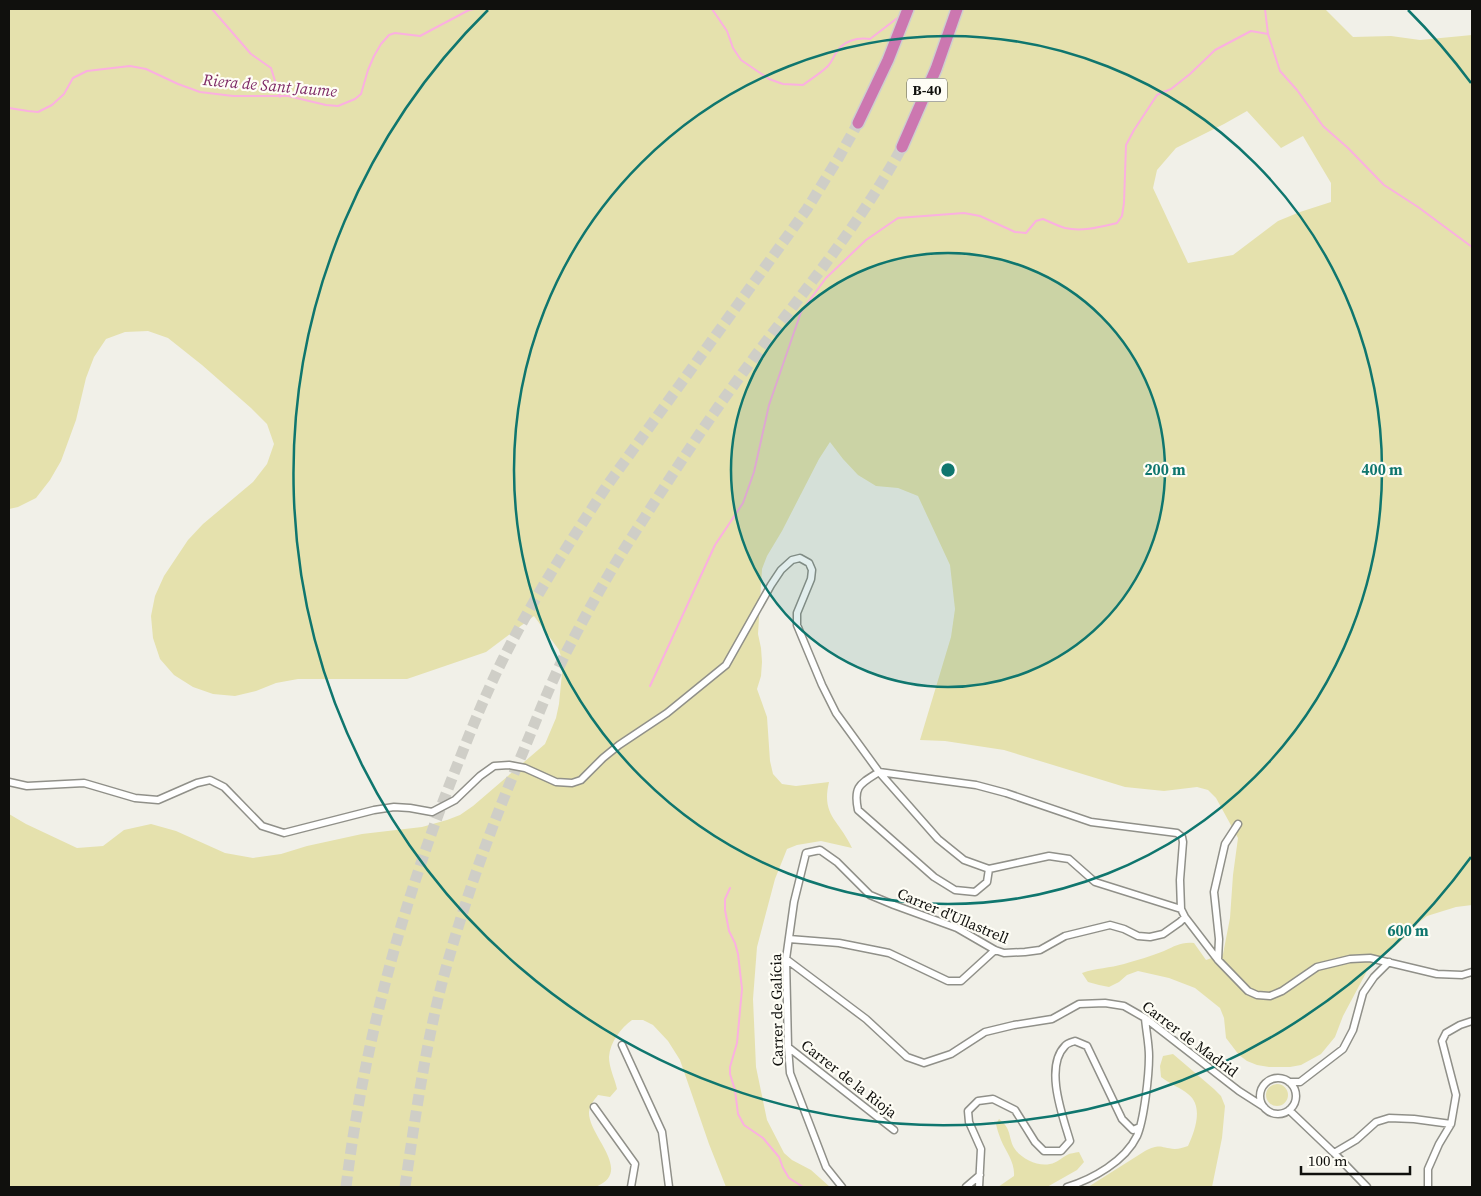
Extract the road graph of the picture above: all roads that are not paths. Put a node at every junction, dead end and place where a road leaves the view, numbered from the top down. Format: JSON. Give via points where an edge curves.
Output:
{"nodes":[{"id":1,"x":908,"y":9,"type":"edge"},
{"id":2,"x":957,"y":9,"type":"edge"},
{"id":3,"x":858,"y":122,"type":"tunnel mouth"},
{"id":4,"x":902,"y":146,"type":"tunnel mouth"},
{"id":5,"x":879,"y":772,"type":"junction"},
{"id":6,"x":9,"y":782,"type":"edge"},
{"id":7,"x":1238,"y":824,"type":"dead end"},
{"id":8,"x":806,"y":853,"type":"joint"},
{"id":9,"x":989,"y":869,"type":"junction"},
{"id":10,"x":1181,"y":909,"type":"junction"},
{"id":11,"x":1185,"y":917,"type":"junction"},
{"id":12,"x":789,"y":939,"type":"junction"},
{"id":13,"x":994,"y":950,"type":"junction"},
{"id":14,"x":786,"y":959,"type":"junction"},
{"id":15,"x":1218,"y":960,"type":"junction"},
{"id":16,"x":1389,"y":962,"type":"junction"},
{"id":17,"x":1472,"y":972,"type":"edge"},
{"id":18,"x":1145,"y":1018,"type":"junction"},
{"id":19,"x":1472,"y":1021,"type":"edge"},
{"id":20,"x":622,"y":1045,"type":"dead end"},
{"id":21,"x":788,"y":1047,"type":"junction"},
{"id":22,"x":1290,"y":1082,"type":"junction"},
{"id":23,"x":594,"y":1107,"type":"dead end"},
{"id":24,"x":1264,"y":1107,"type":"junction"},
{"id":25,"x":1289,"y":1110,"type":"junction"},
{"id":26,"x":1451,"y":1124,"type":"junction"},
{"id":27,"x":1140,"y":1127,"type":"junction"},
{"id":28,"x":894,"y":1130,"type":"dead end"},
{"id":29,"x":1334,"y":1153,"type":"junction"},
{"id":30,"x":980,"y":1175,"type":"junction"},
{"id":31,"x":631,"y":1187,"type":"edge"},
{"id":32,"x":670,"y":1187,"type":"edge"},
{"id":33,"x":842,"y":1187,"type":"edge"},
{"id":34,"x":966,"y":1187,"type":"edge"},
{"id":35,"x":979,"y":1187,"type":"edge"},
{"id":36,"x":1067,"y":1187,"type":"edge"},
{"id":37,"x":1367,"y":1187,"type":"edge"},
{"id":38,"x":1428,"y":1187,"type":"edge"}],
"edges":[{"from":1,"to":3,"type":"highway"},
{"from":2,"to":4,"type":"highway","number":"B-40"},
{"from":5,"to":6,"type":"street","via":[[836,713],[802,640],[797,613],[812,579],[812,570],[809,563],[800,558],[792,560],[781,570],[726,665],[572,784],[556,782],[524,768],[494,766],[455,800],[432,812],[394,807],[284,834],[262,826],[224,787],[210,780],[158,800],[135,798],[84,783],[27,786]]},
{"from":5,"to":9,"type":"street","via":[[938,839],[964,860]]},
{"from":5,"to":9,"type":"street","via":[[862,783],[855,796],[858,810],[934,878],[955,890],[975,892],[987,882]]},
{"from":5,"to":10,"type":"street","via":[[976,785],[1091,822],[1177,833],[1183,842]]},
{"from":7,"to":15,"type":"street","via":[[1226,844],[1214,892]]},
{"from":8,"to":12,"type":"street","name":"Carrer de Galícia"},
{"from":8,"to":13,"type":"street","name":"Carrer d'Ullastrell","via":[[820,850],[838,862],[870,895],[957,928]]},
{"from":9,"to":10,"type":"street","via":[[1050,856],[1069,859],[1095,882]]},
{"from":10,"to":11,"type":"street"},
{"from":11,"to":13,"type":"street","name":"Carrer d'Ullastrell","via":[[1163,934],[1150,938],[1110,925],[1065,936],[1040,950],[1004,953]]},
{"from":11,"to":15,"type":"street"},
{"from":12,"to":13,"type":"street","via":[[839,943],[888,953],[948,980],[961,981]]},
{"from":12,"to":14,"type":"street","name":"Carrer de Galícia"},
{"from":14,"to":18,"type":"street","name":"Carrer de Madrid","via":[[866,1019],[906,1057],[924,1063],[951,1054],[984,1032],[1052,1019],[1079,1004],[1124,1006]]},
{"from":14,"to":21,"type":"street","name":"Carrer de Galícia"},
{"from":15,"to":16,"type":"street","via":[[1248,991],[1270,996],[1317,967],[1350,959],[1370,958]]},
{"from":16,"to":17,"type":"street","via":[[1437,974]]},
{"from":16,"to":22,"type":"street","via":[[1363,993],[1354,1030],[1343,1049],[1300,1082]]},
{"from":18,"to":24,"type":"street","name":"Carrer de Madrid"},
{"from":18,"to":27,"type":"street","via":[[1149,1056]]},
{"from":19,"to":26,"type":"street","via":[[1446,1033],[1442,1041],[1456,1096]]},
{"from":20,"to":32,"type":"street","via":[[662,1132]]},
{"from":21,"to":28,"type":"street","name":"Carrer de la Rioja"},
{"from":21,"to":33,"type":"street","name":"Carrer de Galícia","via":[[790,1073],[826,1167]]},
{"from":22,"to":24,"type":"street","via":[[1273,1078],[1264,1085],[1260,1096]]},
{"from":22,"to":25,"type":"street","via":[[1296,1096]]},
{"from":23,"to":31,"type":"street","via":[[635,1164]]},
{"from":24,"to":25,"type":"street","via":[[1273,1113]]},
{"from":25,"to":29,"type":"street"},
{"from":26,"to":29,"type":"street","via":[[1389,1118],[1376,1122],[1356,1140]]},
{"from":26,"to":38,"type":"street","via":[[1428,1169]]},
{"from":27,"to":30,"type":"street","via":[[1133,1130],[1122,1119],[1087,1046],[1075,1041],[1066,1045],[1058,1055],[1055,1075],[1070,1141],[1061,1151],[1044,1151],[1015,1110],[992,1099],[978,1101],[968,1111],[969,1122],[981,1149]]},
{"from":27,"to":36,"type":"street","via":[[1130,1146],[1111,1165]]},
{"from":29,"to":37,"type":"street"},
{"from":30,"to":34,"type":"street"},
{"from":30,"to":35,"type":"street"}]}
